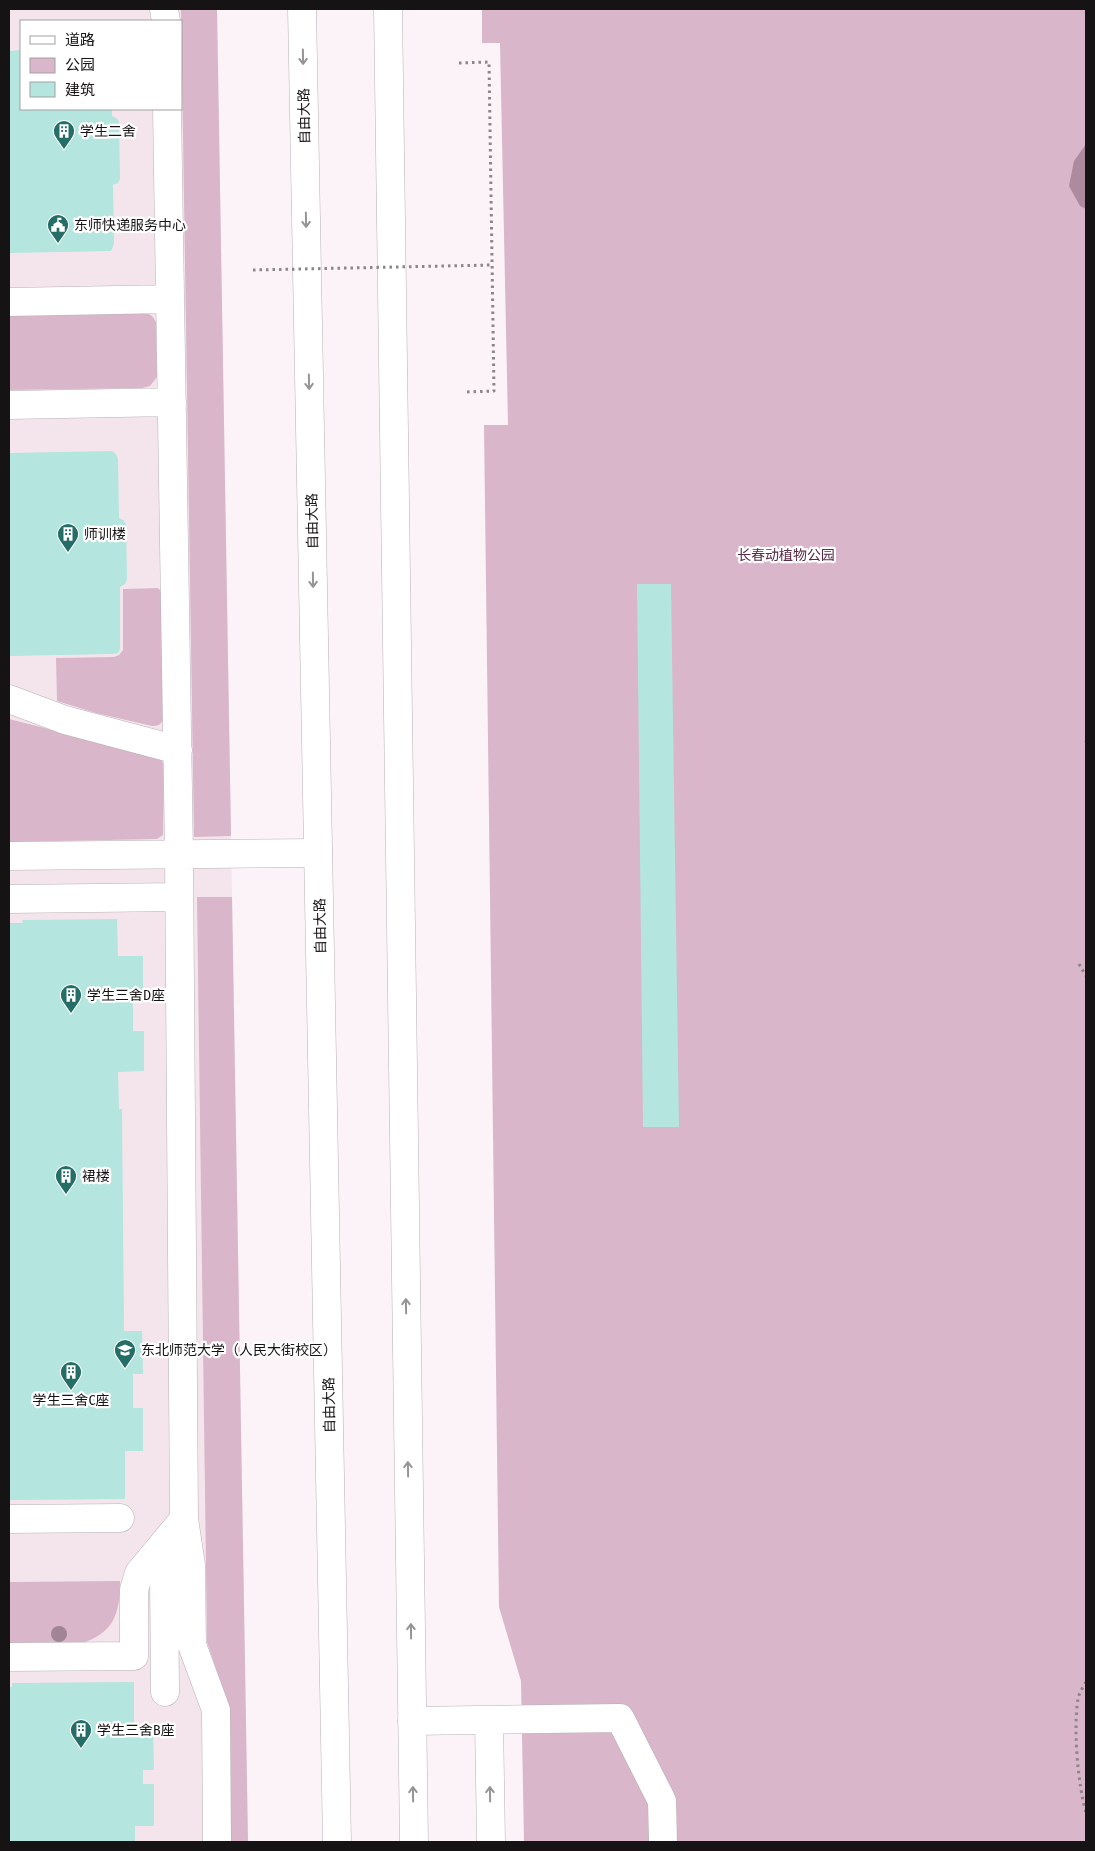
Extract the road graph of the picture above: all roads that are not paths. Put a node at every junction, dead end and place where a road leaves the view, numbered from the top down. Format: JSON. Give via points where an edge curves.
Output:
{"nodes":[{"id":1,"x":302,"y":9,"type":"edge"},
{"id":2,"x":388,"y":9,"type":"edge"},
{"id":3,"x":167,"y":110,"type":"edge"},
{"id":4,"x":170,"y":299,"type":"junction"},
{"id":5,"x":9,"y":302,"type":"edge"},
{"id":6,"x":172,"y":402,"type":"junction"},
{"id":7,"x":9,"y":405,"type":"edge"},
{"id":8,"x":9,"y":699,"type":"edge"},
{"id":9,"x":178,"y":750,"type":"junction"},
{"id":10,"x":318,"y":853,"type":"junction"},
{"id":11,"x":179,"y":854,"type":"junction"},
{"id":12,"x":9,"y":856,"type":"edge"},
{"id":13,"x":179,"y":898,"type":"junction"},
{"id":14,"x":9,"y":899,"type":"edge"},
{"id":15,"x":120,"y":1518,"type":"dead end"},
{"id":16,"x":9,"y":1519,"type":"edge"},
{"id":17,"x":184,"y":1519,"type":"junction"},
{"id":18,"x":9,"y":1657,"type":"edge"},
{"id":19,"x":165,"y":1692,"type":"dead end"},
{"id":20,"x":489,"y":1720,"type":"junction"},
{"id":21,"x":412,"y":1721,"type":"junction"},
{"id":22,"x":217,"y":1842,"type":"edge"},
{"id":23,"x":337,"y":1842,"type":"edge"},
{"id":24,"x":414,"y":1842,"type":"edge"},
{"id":25,"x":491,"y":1842,"type":"edge"},
{"id":26,"x":663,"y":1842,"type":"edge"}],
"edges":[{"from":1,"to":10,"type":"main road","name":"自由大路","one_way":true},
{"from":21,"to":2,"type":"main road","one_way":true},
{"from":3,"to":4,"type":"main road"},
{"from":4,"to":5,"type":"main road"},
{"from":4,"to":6,"type":"main road"},
{"from":6,"to":7,"type":"main road"},
{"from":6,"to":9,"type":"main road"},
{"from":8,"to":9,"type":"main road","via":[[65,720]]},
{"from":9,"to":11,"type":"main road"},
{"from":10,"to":11,"type":"main road"},
{"from":10,"to":23,"type":"main road","name":"自由大路"},
{"from":11,"to":12,"type":"main road"},
{"from":11,"to":13,"type":"main road"},
{"from":13,"to":14,"type":"main road"},
{"from":13,"to":17,"type":"main road"},
{"from":15,"to":16,"type":"main road"},
{"from":17,"to":18,"type":"main road","via":[[139,1573],[134,1590],[134,1656]]},
{"from":17,"to":19,"type":"main road","via":[[164,1575]]},
{"from":17,"to":22,"type":"main road","via":[[191,1565],[192,1645],[216,1710]]},
{"from":20,"to":21,"type":"main road"},
{"from":25,"to":20,"type":"main road","one_way":true},
{"from":20,"to":26,"type":"main road","via":[[620,1718],[662,1801]]},
{"from":24,"to":21,"type":"main road","one_way":true}]}
